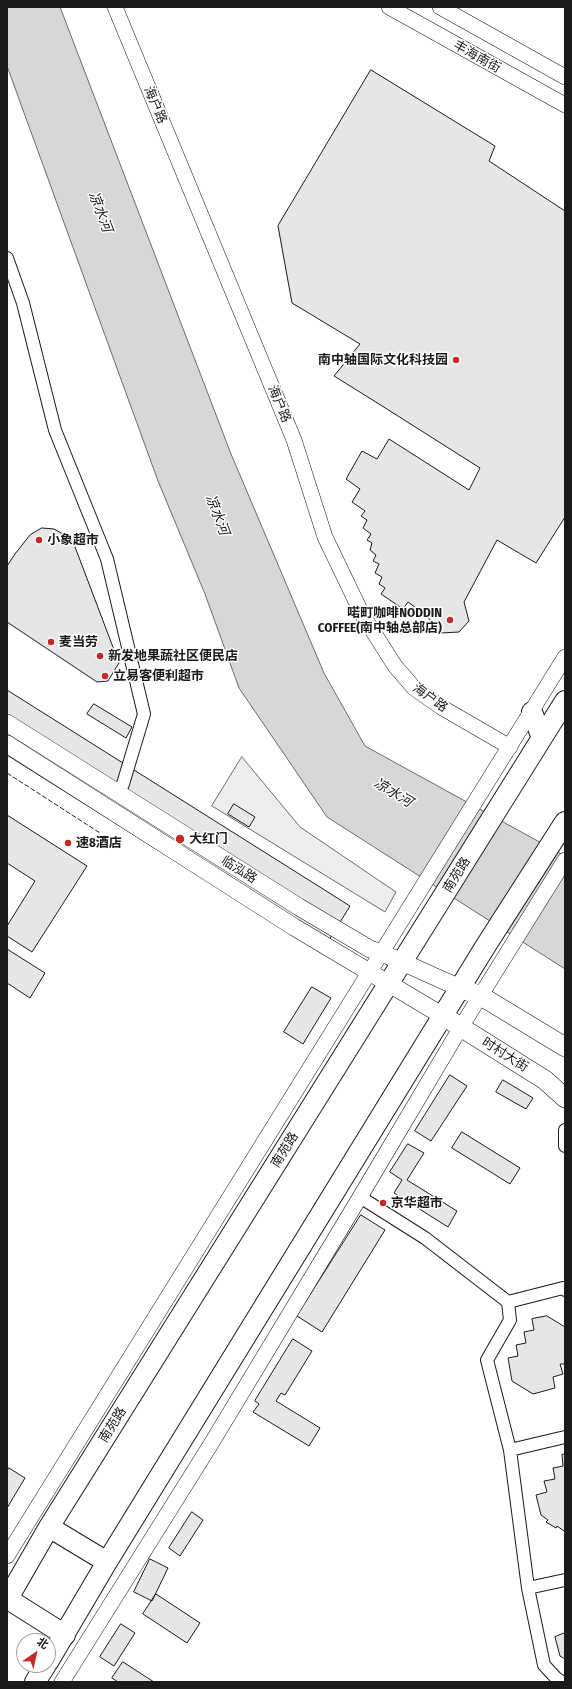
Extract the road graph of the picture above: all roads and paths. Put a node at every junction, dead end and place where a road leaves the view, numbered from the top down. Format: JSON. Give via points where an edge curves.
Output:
{"nodes":[{"id":1,"x":115,"y":7,"type":"edge"},
{"id":2,"x":389,"y":7,"type":"edge"},
{"id":3,"x":440,"y":7,"type":"edge"},
{"id":4,"x":565,"y":77,"type":"edge"},
{"id":5,"x":565,"y":105,"type":"edge"},
{"id":6,"x":7,"y":258,"type":"edge"},
{"id":7,"x":565,"y":657,"type":"edge"},
{"id":8,"x":565,"y":701,"type":"edge"},
{"id":9,"x":532,"y":712,"type":"junction"},
{"id":10,"x":7,"y":723,"type":"edge"},
{"id":11,"x":542,"y":738,"type":"junction"},
{"id":12,"x":7,"y":744,"type":"edge"},
{"id":13,"x":510,"y":747,"type":"junction"},
{"id":14,"x":118,"y":794,"type":"junction"},
{"id":15,"x":560,"y":830,"type":"edge"},
{"id":16,"x":565,"y":860,"type":"edge"},
{"id":17,"x":382,"y":953,"type":"junction"},
{"id":18,"x":402,"y":962,"type":"junction"},
{"id":19,"x":370,"y":972,"type":"junction"},
{"id":20,"x":389,"y":983,"type":"junction"},
{"id":21,"x":460,"y":988,"type":"junction"},
{"id":22,"x":481,"y":996,"type":"junction"},
{"id":23,"x":443,"y":1016,"type":"junction"},
{"id":24,"x":461,"y":1027,"type":"junction"},
{"id":25,"x":565,"y":1047,"type":"edge"},
{"id":26,"x":565,"y":1098,"type":"edge"},
{"id":27,"x":565,"y":1130,"type":"edge"},
{"id":28,"x":565,"y":1146,"type":"edge"},
{"id":29,"x":360,"y":1197,"type":"junction"},
{"id":30,"x":565,"y":1290,"type":"edge"},
{"id":31,"x":508,"y":1302,"type":"junction"},
{"id":32,"x":565,"y":1437,"type":"edge"},
{"id":33,"x":510,"y":1450,"type":"junction"},
{"id":34,"x":50,"y":1527,"type":"junction"},
{"id":35,"x":7,"y":1556,"type":"edge"},
{"id":36,"x":107,"y":1562,"type":"junction"},
{"id":37,"x":565,"y":1580,"type":"edge"},
{"id":38,"x":528,"y":1588,"type":"junction"},
{"id":39,"x":7,"y":1600,"type":"edge"},
{"id":40,"x":65,"y":1635,"type":"junction"},
{"id":41,"x":56,"y":1649,"type":"edge"},
{"id":42,"x":41,"y":1673,"type":"edge"},
{"id":43,"x":35,"y":1682,"type":"edge"},
{"id":44,"x":62,"y":1682,"type":"edge"},
{"id":45,"x":562,"y":1682,"type":"edge"}],
"edges":[{"from":1,"to":13,"type":"street","name":"海户路","via":[[294,440],[325,537],[362,614],[394,666],[414,688],[441,707]]},
{"from":2,"to":5,"type":"street","name":"丰海南街"},
{"from":3,"to":4,"type":"street","name":"丰海南街"},
{"from":6,"to":14,"type":"street","via":[[23,303],[55,430],[107,559],[144,714]]},
{"from":7,"to":9,"type":"street"},
{"from":8,"to":11,"type":"highway","name":"南苑路"},
{"from":9,"to":11,"type":"highway"},
{"from":9,"to":13,"type":"street"},
{"from":10,"to":14,"type":"main road","name":"临泓路"},
{"from":11,"to":18,"type":"highway","name":"南苑路"},
{"from":12,"to":19,"type":"main road","name":"临泓路"},
{"from":13,"to":17,"type":"street"},
{"from":14,"to":17,"type":"main road","name":"临泓路","via":[[298,907],[370,949]]},
{"from":15,"to":21,"type":"highway"},
{"from":16,"to":22,"type":"street"},
{"from":17,"to":18,"type":"main road","name":"临泓路"},
{"from":17,"to":19,"type":"street"},
{"from":18,"to":20,"type":"highway","name":"南苑路"},
{"from":18,"to":21,"type":"main road","name":"临泓路"},
{"from":19,"to":20,"type":"main road","name":"临泓路"},
{"from":19,"to":35,"type":"street"},
{"from":20,"to":23,"type":"main road","name":"临泓路"},
{"from":20,"to":34,"type":"highway","name":"南苑路"},
{"from":21,"to":22,"type":"main road"},
{"from":21,"to":23,"type":"highway"},
{"from":22,"to":24,"type":"street"},
{"from":22,"to":25,"type":"main road"},
{"from":23,"to":24,"type":"main road","name":"时村大街"},
{"from":23,"to":36,"type":"highway"},
{"from":24,"to":26,"type":"main road","name":"时村大街","via":[[545,1080]]},
{"from":24,"to":29,"type":"street"},
{"from":27,"to":28,"type":"street"},
{"from":29,"to":31,"type":"street","via":[[425,1238]]},
{"from":29,"to":44,"type":"street","via":[[207,1450]]},
{"from":30,"to":31,"type":"street","via":[[563,1288]]},
{"from":31,"to":33,"type":"street","via":[[510,1320],[487,1360]]},
{"from":32,"to":33,"type":"street"},
{"from":33,"to":38,"type":"street"},
{"from":34,"to":36,"type":"highway"},
{"from":34,"to":39,"type":"highway","name":"南苑路"},
{"from":36,"to":40,"type":"highway"},
{"from":37,"to":38,"type":"street"},
{"from":38,"to":45,"type":"street","via":[[544,1665]]},
{"from":39,"to":40,"type":"highway"},
{"from":40,"to":41,"type":"highway"},
{"from":42,"to":43,"type":"highway"}]}
